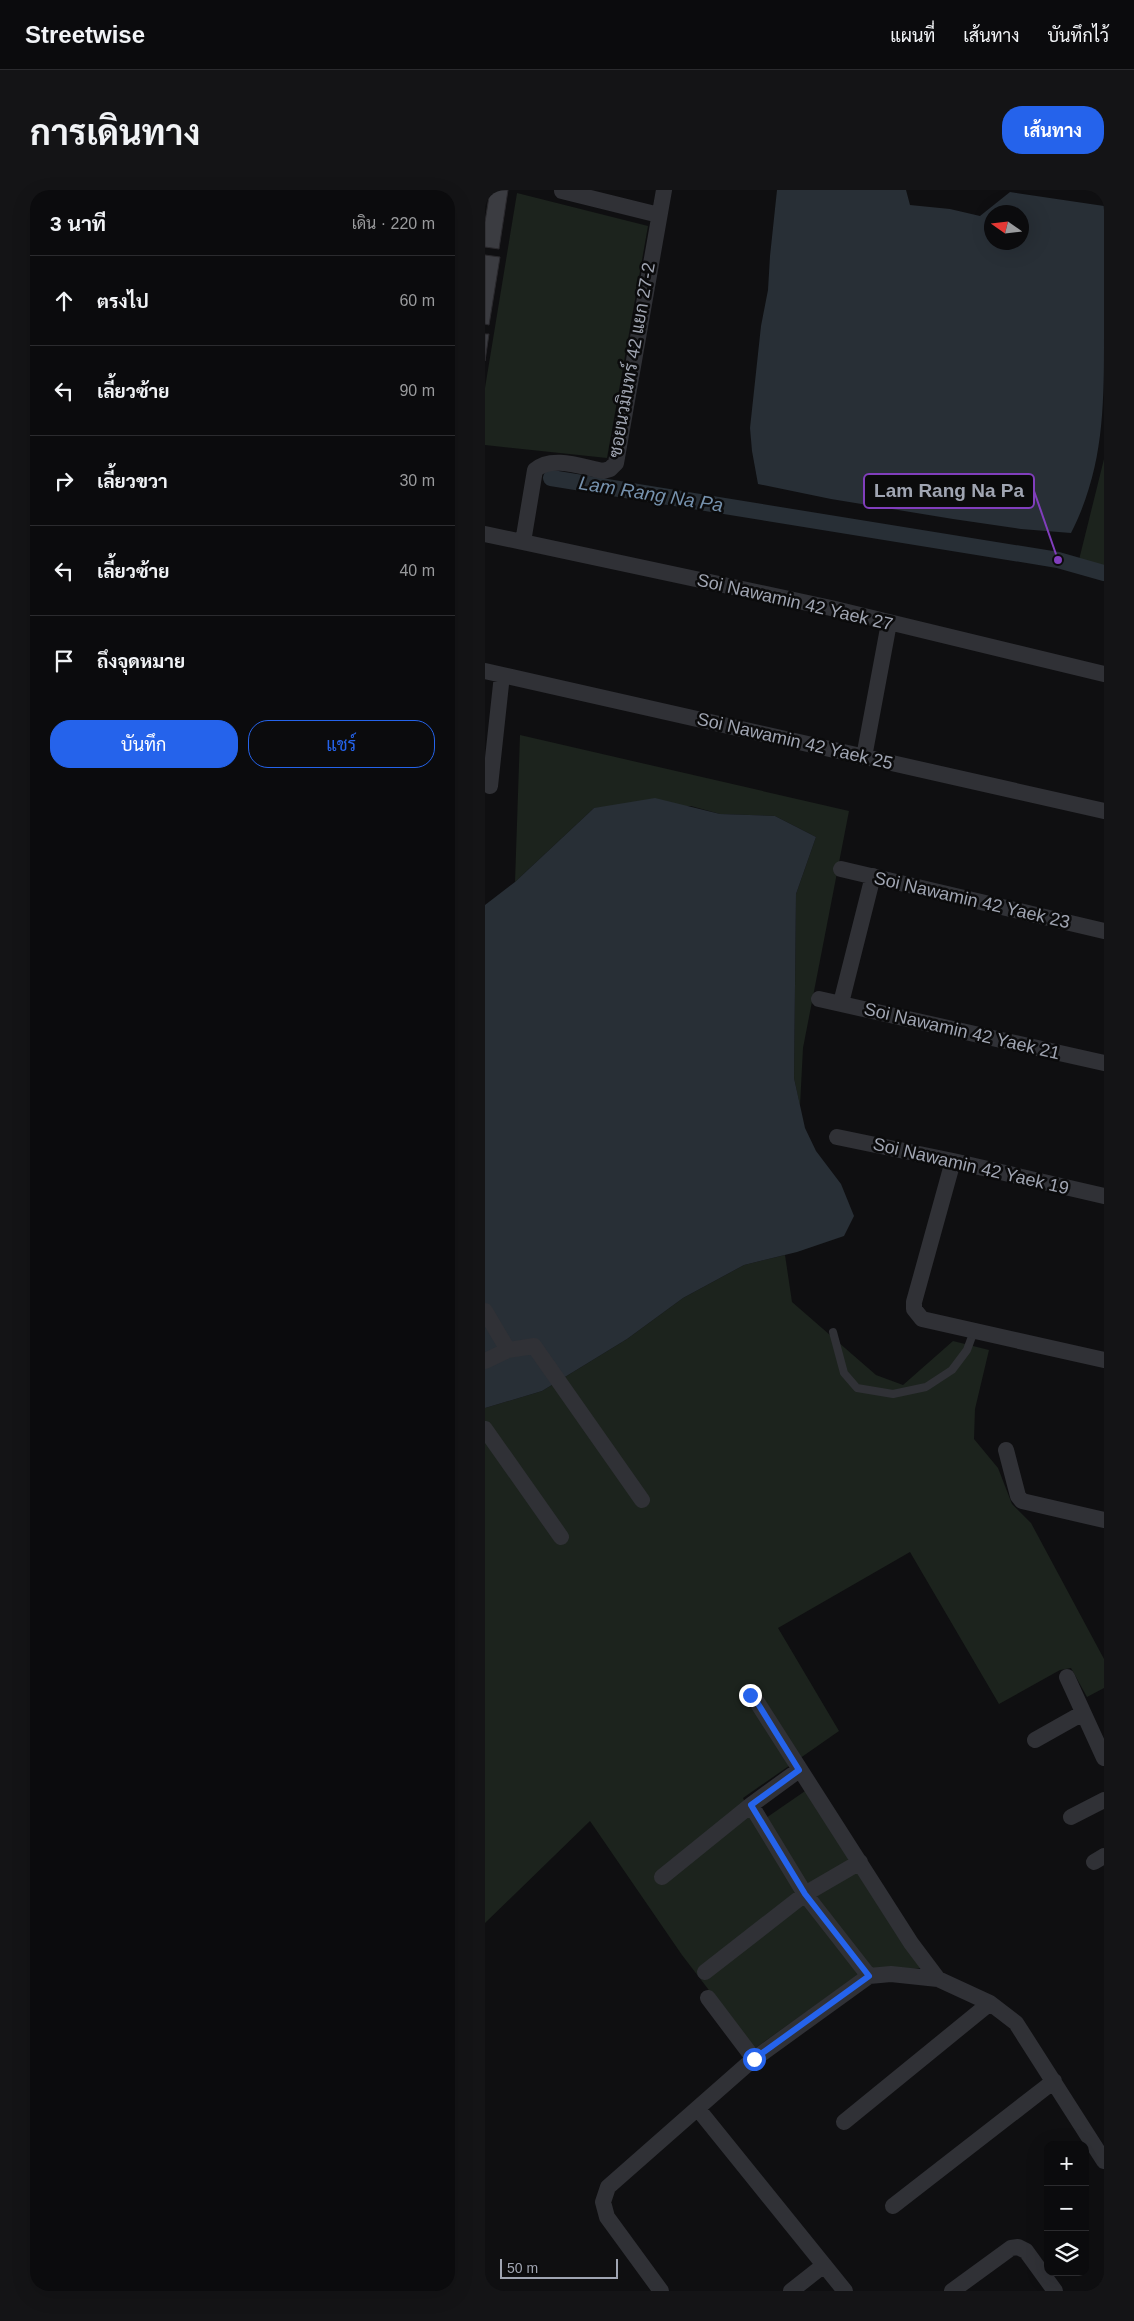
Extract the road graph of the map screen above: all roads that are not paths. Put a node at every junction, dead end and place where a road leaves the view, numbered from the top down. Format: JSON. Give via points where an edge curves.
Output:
{"nodes":[{"id":1,"x":664,"y":190,"type":"edge"},
{"id":2,"x":561,"y":191,"type":"edge"},
{"id":3,"x":659,"y":215,"type":"junction"},
{"id":4,"x":485,"y":534,"type":"edge"},
{"id":5,"x":523,"y":542,"type":"junction"},
{"id":6,"x":889,"y":623,"type":"junction"},
{"id":7,"x":485,"y":671,"type":"edge"},
{"id":8,"x":1104,"y":674,"type":"edge"},
{"id":9,"x":501,"y":675,"type":"junction"},
{"id":10,"x":864,"y":757,"type":"junction"},
{"id":11,"x":490,"y":786,"type":"dead end"},
{"id":12,"x":1104,"y":811,"type":"edge"},
{"id":13,"x":841,"y":869,"type":"dead end"},
{"id":14,"x":873,"y":876,"type":"junction"},
{"id":15,"x":1104,"y":931,"type":"edge"},
{"id":16,"x":819,"y":999,"type":"dead end"},
{"id":17,"x":841,"y":1003,"type":"junction"},
{"id":18,"x":1104,"y":1064,"type":"edge"},
{"id":19,"x":837,"y":1137,"type":"dead end"},
{"id":20,"x":953,"y":1161,"type":"junction"},
{"id":21,"x":1104,"y":1196,"type":"edge"},
{"id":22,"x":485,"y":1311,"type":"edge"},
{"id":23,"x":974,"y":1330,"type":"junction"},
{"id":24,"x":833,"y":1332,"type":"dead end"},
{"id":25,"x":508,"y":1350,"type":"junction"},
{"id":26,"x":1104,"y":1360,"type":"edge"},
{"id":27,"x":485,"y":1361,"type":"edge"},
{"id":28,"x":485,"y":1429,"type":"edge"},
{"id":29,"x":1006,"y":1450,"type":"dead end"},
{"id":30,"x":642,"y":1500,"type":"dead end"},
{"id":31,"x":1104,"y":1520,"type":"edge"},
{"id":32,"x":561,"y":1537,"type":"dead end"},
{"id":33,"x":1067,"y":1677,"type":"dead end"},
{"id":34,"x":750,"y":1695,"type":"dead end"},
{"id":35,"x":1083,"y":1713,"type":"junction"},
{"id":36,"x":1035,"y":1740,"type":"dead end"},
{"id":37,"x":1104,"y":1758,"type":"edge"},
{"id":38,"x":799,"y":1770,"type":"junction"},
{"id":39,"x":1104,"y":1800,"type":"edge"},
{"id":40,"x":751,"y":1805,"type":"junction"},
{"id":41,"x":1071,"y":1817,"type":"dead end"},
{"id":42,"x":860,"y":1862,"type":"junction"},
{"id":43,"x":662,"y":1877,"type":"dead end"},
{"id":44,"x":805,"y":1894,"type":"junction"},
{"id":45,"x":705,"y":1972,"type":"dead end"},
{"id":46,"x":869,"y":1976,"type":"junction"},
{"id":47,"x":938,"y":1979,"type":"junction"},
{"id":48,"x":708,"y":1998,"type":"dead end"},
{"id":49,"x":990,"y":2004,"type":"junction"},
{"id":50,"x":754,"y":2059,"type":"junction"},
{"id":51,"x":1054,"y":2081,"type":"junction"},
{"id":52,"x":698,"y":2109,"type":"junction"},
{"id":53,"x":844,"y":2122,"type":"dead end"},
{"id":54,"x":1104,"y":2161,"type":"edge"},
{"id":55,"x":893,"y":2206,"type":"dead end"},
{"id":56,"x":824,"y":2265,"type":"junction"},
{"id":57,"x":661,"y":2291,"type":"edge"},
{"id":58,"x":791,"y":2291,"type":"edge"},
{"id":59,"x":845,"y":2291,"type":"edge"},
{"id":60,"x":952,"y":2291,"type":"edge"},
{"id":61,"x":1055,"y":2291,"type":"edge"}],
"edges":[{"from":1,"to":3,"type":"street","name":"ซอยนวมินทร์ 42 แยก 27-2"},
{"from":2,"to":3,"type":"street"},
{"from":3,"to":5,"type":"street","name":"ซอยนวมินทร์ 42 แยก 27-2","via":[[616,463],[603,471],[555,462],[543,463],[535,470]]},
{"from":4,"to":5,"type":"street","name":"Soi Nawamin 42 Yaek 27"},
{"from":5,"to":6,"type":"street","name":"Soi Nawamin 42 Yaek 27"},
{"from":6,"to":8,"type":"street","name":"Soi Nawamin 42 Yaek 27"},
{"from":6,"to":10,"type":"street"},
{"from":7,"to":9,"type":"street","name":"Soi Nawamin 42 Yaek 25"},
{"from":9,"to":10,"type":"street","name":"Soi Nawamin 42 Yaek 25"},
{"from":9,"to":11,"type":"street"},
{"from":10,"to":12,"type":"street","name":"Soi Nawamin 42 Yaek 25"},
{"from":13,"to":14,"type":"street","name":"Soi Nawamin 42 Yaek 23"},
{"from":14,"to":15,"type":"street","name":"Soi Nawamin 42 Yaek 23"},
{"from":14,"to":17,"type":"street"},
{"from":16,"to":17,"type":"street","name":"Soi Nawamin 42 Yaek 21"},
{"from":17,"to":18,"type":"street","name":"Soi Nawamin 42 Yaek 21"},
{"from":19,"to":20,"type":"street","name":"Soi Nawamin 42 Yaek 19"},
{"from":20,"to":21,"type":"street","name":"Soi Nawamin 42 Yaek 19"},
{"from":20,"to":23,"type":"street","via":[[914,1309],[922,1319]]},
{"from":22,"to":25,"type":"street"},
{"from":23,"to":24,"type":"lane","via":[[967,1350],[952,1370],[926,1387],[893,1394],[857,1388],[843,1373]]},
{"from":23,"to":26,"type":"street"},
{"from":25,"to":27,"type":"street"},
{"from":25,"to":30,"type":"street","via":[[534,1346]]},
{"from":28,"to":32,"type":"street"},
{"from":29,"to":31,"type":"street","via":[[1022,1501]]},
{"from":33,"to":35,"type":"street"},
{"from":34,"to":38,"type":"street"},
{"from":35,"to":36,"type":"street"},
{"from":35,"to":37,"type":"street"},
{"from":38,"to":40,"type":"street"},
{"from":38,"to":42,"type":"street"},
{"from":39,"to":41,"type":"street"},
{"from":40,"to":43,"type":"street"},
{"from":40,"to":44,"type":"street"},
{"from":42,"to":44,"type":"street"},
{"from":42,"to":47,"type":"street"},
{"from":44,"to":45,"type":"street"},
{"from":44,"to":46,"type":"street"},
{"from":46,"to":47,"type":"street","via":[[891,1974]]},
{"from":46,"to":50,"type":"street"},
{"from":47,"to":49,"type":"street"},
{"from":48,"to":50,"type":"street"},
{"from":49,"to":51,"type":"street","via":[[1016,2024]]},
{"from":49,"to":53,"type":"street"},
{"from":50,"to":52,"type":"street"},
{"from":51,"to":54,"type":"street"},
{"from":51,"to":55,"type":"street"},
{"from":52,"to":56,"type":"street"},
{"from":52,"to":57,"type":"street","via":[[608,2187],[603,2202],[607,2217]]},
{"from":56,"to":58,"type":"street"},
{"from":56,"to":59,"type":"street"},
{"from":60,"to":61,"type":"street","via":[[1011,2248],[1019,2246],[1027,2251]]}]}
